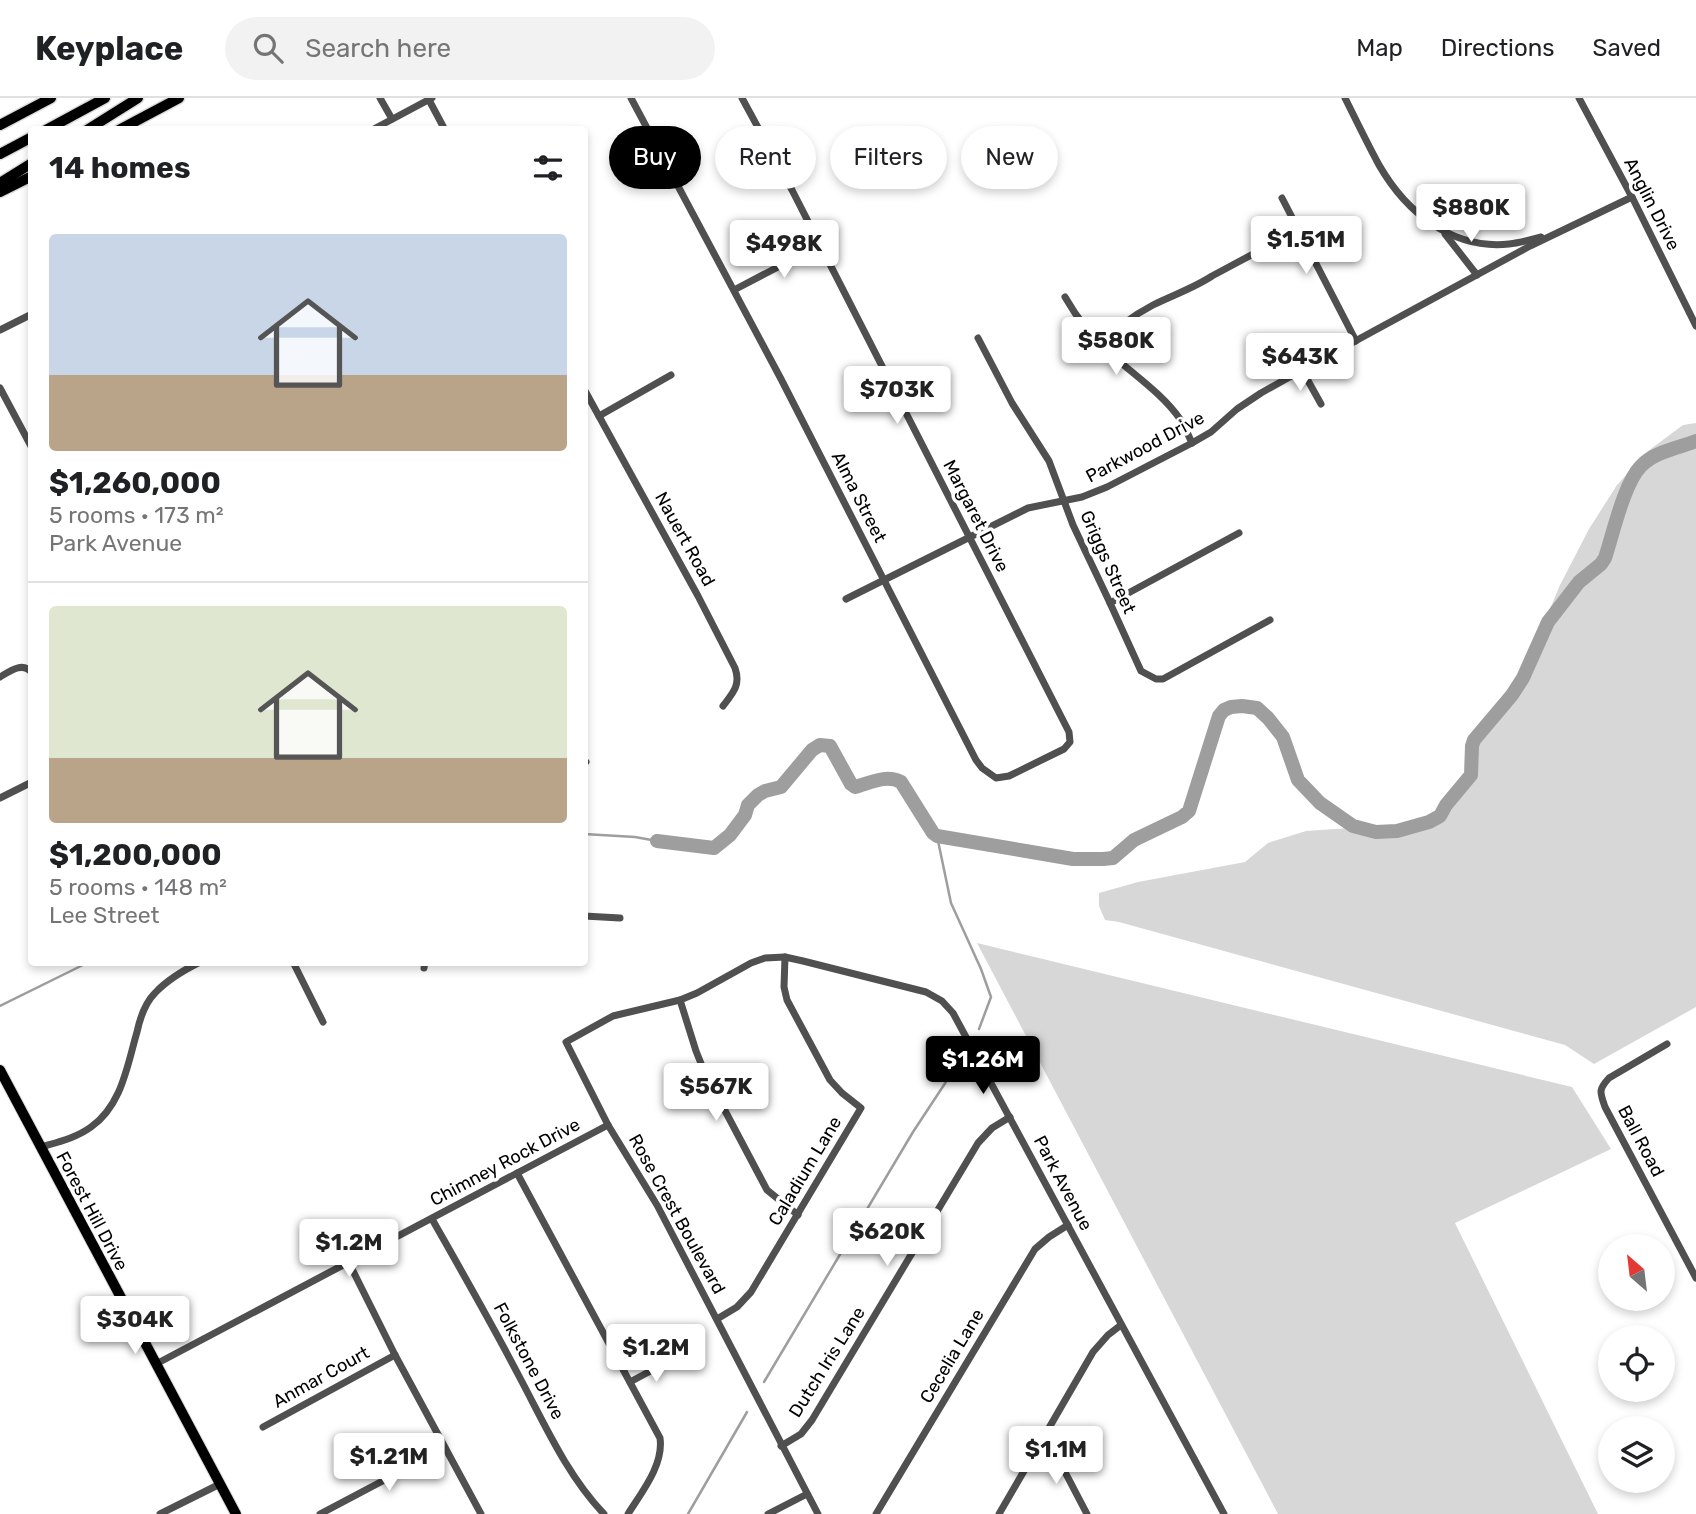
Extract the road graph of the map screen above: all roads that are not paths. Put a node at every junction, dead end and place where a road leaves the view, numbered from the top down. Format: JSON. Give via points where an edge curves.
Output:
{"nodes":[{"id":1,"x":51,"y":98,"type":"edge"},
{"id":2,"x":105,"y":98,"type":"edge"},
{"id":3,"x":138,"y":98,"type":"edge"},
{"id":4,"x":179,"y":98,"type":"edge"},
{"id":5,"x":380,"y":98,"type":"edge"},
{"id":6,"x":631,"y":98,"type":"edge"},
{"id":7,"x":742,"y":98,"type":"edge"},
{"id":8,"x":1345,"y":98,"type":"edge"},
{"id":9,"x":1579,"y":98,"type":"edge"},
{"id":10,"x":430,"y":99,"type":"edge"},
{"id":11,"x":392,"y":119,"type":"junction"},
{"id":12,"x":0,"y":125,"type":"edge"},
{"id":13,"x":53,"y":126,"type":"edge"},
{"id":14,"x":93,"y":126,"type":"edge"},
{"id":15,"x":126,"y":126,"type":"edge"},
{"id":16,"x":379,"y":126,"type":"edge"},
{"id":17,"x":443,"y":126,"type":"edge"},
{"id":18,"x":28,"y":139,"type":"edge"},
{"id":19,"x":0,"y":154,"type":"edge"},
{"id":20,"x":28,"y":166,"type":"edge"},
{"id":21,"x":28,"y":178,"type":"edge"},
{"id":22,"x":0,"y":183,"type":"edge"},
{"id":23,"x":0,"y":192,"type":"edge"},
{"id":24,"x":1632,"y":197,"type":"junction"},
{"id":25,"x":1282,"y":198,"type":"dead end"},
{"id":26,"x":1298,"y":230,"type":"junction"},
{"id":27,"x":1443,"y":231,"type":"junction"},
{"id":28,"x":1559,"y":232,"type":"junction"},
{"id":29,"x":820,"y":245,"type":"junction"},
{"id":30,"x":1477,"y":275,"type":"junction"},
{"id":31,"x":734,"y":290,"type":"junction"},
{"id":32,"x":1065,"y":297,"type":"dead end"},
{"id":33,"x":28,"y":316,"type":"edge"},
{"id":34,"x":1696,"y":326,"type":"edge"},
{"id":35,"x":0,"y":330,"type":"edge"},
{"id":36,"x":978,"y":338,"type":"dead end"},
{"id":37,"x":1356,"y":341,"type":"junction"},
{"id":38,"x":1101,"y":344,"type":"junction"},
{"id":39,"x":1302,"y":370,"type":"junction"},
{"id":40,"x":671,"y":375,"type":"dead end"},
{"id":41,"x":0,"y":388,"type":"edge"},
{"id":42,"x":588,"y":396,"type":"edge"},
{"id":43,"x":1321,"y":404,"type":"dead end"},
{"id":44,"x":599,"y":415,"type":"junction"},
{"id":45,"x":28,"y":440,"type":"edge"},
{"id":46,"x":1192,"y":443,"type":"junction"},
{"id":47,"x":1064,"y":501,"type":"junction"},
{"id":48,"x":1239,"y":533,"type":"dead end"},
{"id":49,"x":969,"y":537,"type":"junction"},
{"id":50,"x":884,"y":581,"type":"junction"},
{"id":51,"x":846,"y":599,"type":"dead end"},
{"id":52,"x":1110,"y":603,"type":"junction"},
{"id":53,"x":1270,"y":620,"type":"dead end"},
{"id":54,"x":28,"y":669,"type":"edge"},
{"id":55,"x":0,"y":677,"type":"edge"},
{"id":56,"x":723,"y":706,"type":"dead end"},
{"id":57,"x":1052,"y":756,"type":"joint"},
{"id":58,"x":28,"y":785,"type":"edge"},
{"id":59,"x":0,"y":798,"type":"edge"},
{"id":60,"x":588,"y":916,"type":"edge"},
{"id":61,"x":620,"y":918,"type":"dead end"},
{"id":62,"x":785,"y":957,"type":"junction"},
{"id":63,"x":194,"y":966,"type":"edge"},
{"id":64,"x":295,"y":966,"type":"edge"},
{"id":65,"x":680,"y":1000,"type":"junction"},
{"id":66,"x":323,"y":1022,"type":"dead end"},
{"id":67,"x":566,"y":1042,"type":"joint"},
{"id":68,"x":1667,"y":1044,"type":"dead end"},
{"id":69,"x":0,"y":1072,"type":"edge"},
{"id":70,"x":1010,"y":1117,"type":"junction"},
{"id":71,"x":608,"y":1125,"type":"junction"},
{"id":72,"x":41,"y":1147,"type":"junction"},
{"id":73,"x":517,"y":1173,"type":"junction"},
{"id":74,"x":798,"y":1215,"type":"junction"},
{"id":75,"x":432,"y":1219,"type":"junction"},
{"id":76,"x":1068,"y":1225,"type":"junction"},
{"id":77,"x":349,"y":1263,"type":"junction"},
{"id":78,"x":1696,"y":1278,"type":"edge"},
{"id":79,"x":717,"y":1319,"type":"junction"},
{"id":80,"x":1121,"y":1325,"type":"junction"},
{"id":81,"x":395,"y":1355,"type":"junction"},
{"id":82,"x":669,"y":1361,"type":"dead end"},
{"id":83,"x":156,"y":1364,"type":"junction"},
{"id":84,"x":630,"y":1382,"type":"junction"},
{"id":85,"x":263,"y":1427,"type":"dead end"},
{"id":86,"x":1039,"y":1442,"type":"junction"},
{"id":87,"x":781,"y":1446,"type":"junction"},
{"id":88,"x":445,"y":1448,"type":"junction"},
{"id":89,"x":220,"y":1483,"type":"junction"},
{"id":90,"x":807,"y":1494,"type":"junction"},
{"id":91,"x":160,"y":1514,"type":"edge"},
{"id":92,"x":236,"y":1514,"type":"edge"},
{"id":93,"x":320,"y":1514,"type":"edge"},
{"id":94,"x":481,"y":1514,"type":"edge"},
{"id":95,"x":604,"y":1514,"type":"edge"},
{"id":96,"x":628,"y":1514,"type":"edge"},
{"id":97,"x":768,"y":1514,"type":"edge"},
{"id":98,"x":818,"y":1514,"type":"edge"},
{"id":99,"x":876,"y":1514,"type":"edge"},
{"id":100,"x":999,"y":1514,"type":"edge"},
{"id":101,"x":1087,"y":1514,"type":"edge"},
{"id":102,"x":1224,"y":1514,"type":"edge"}],
"edges":[{"from":1,"to":12,"type":"highway"},
{"from":2,"to":13,"type":"highway"},
{"from":3,"to":14,"type":"highway"},
{"from":4,"to":15,"type":"highway"},
{"from":5,"to":11,"type":"street"},
{"from":6,"to":31,"type":"street","name":"Alma Street"},
{"from":7,"to":29,"type":"street","name":"Margaret Drive"},
{"from":8,"to":27,"type":"street","via":[[1393,186],[1418,214]]},
{"from":9,"to":24,"type":"street","name":"Anglin Drive"},
{"from":10,"to":11,"type":"street"},
{"from":10,"to":17,"type":"street"},
{"from":11,"to":16,"type":"street"},
{"from":18,"to":19,"type":"highway"},
{"from":20,"to":22,"type":"highway"},
{"from":21,"to":23,"type":"highway"},
{"from":24,"to":28,"type":"street","name":"Parkwood Drive"},
{"from":24,"to":34,"type":"street","name":"Anglin Drive"},
{"from":25,"to":26,"type":"street"},
{"from":26,"to":37,"type":"street"},
{"from":26,"to":38,"type":"street","via":[[1152,306],[1115,329]]},
{"from":27,"to":28,"type":"street","via":[[1493,244],[1525,242]]},
{"from":27,"to":30,"type":"street"},
{"from":28,"to":30,"type":"street","name":"Parkwood Drive"},
{"from":29,"to":31,"type":"street"},
{"from":29,"to":49,"type":"street","name":"Margaret Drive"},
{"from":30,"to":37,"type":"street","name":"Parkwood Drive"},
{"from":31,"to":50,"type":"street","name":"Alma Street"},
{"from":32,"to":38,"type":"street"},
{"from":33,"to":35,"type":"street"},
{"from":36,"to":47,"type":"street","name":"Griggs Street","via":[[1049,461]]},
{"from":37,"to":39,"type":"street","name":"Parkwood Drive"},
{"from":38,"to":46,"type":"street","via":[[1171,408]]},
{"from":39,"to":43,"type":"street"},
{"from":39,"to":46,"type":"street","name":"Parkwood Drive","via":[[1253,398]]},
{"from":40,"to":44,"type":"street"},
{"from":41,"to":45,"type":"street"},
{"from":42,"to":44,"type":"street","name":"Nauert Road"},
{"from":44,"to":56,"type":"street","name":"Nauert Road","via":[[738,675],[738,685]]},
{"from":46,"to":47,"type":"street","name":"Parkwood Drive","via":[[1107,487]]},
{"from":47,"to":49,"type":"street","name":"Parkwood Drive","via":[[1028,508]]},
{"from":47,"to":52,"type":"street","name":"Griggs Street"},
{"from":48,"to":52,"type":"street"},
{"from":49,"to":50,"type":"street","name":"Parkwood Drive"},
{"from":49,"to":57,"type":"street","name":"Margaret Drive","via":[[1069,732],[1070,742]]},
{"from":50,"to":51,"type":"street","name":"Parkwood Drive"},
{"from":50,"to":57,"type":"street","name":"Alma Street","via":[[982,768],[1001,779]]},
{"from":52,"to":53,"type":"street","name":"Griggs Street","via":[[1141,671],[1156,679]]},
{"from":54,"to":55,"type":"street"},
{"from":58,"to":59,"type":"street"},
{"from":60,"to":61,"type":"street"},
{"from":62,"to":65,"type":"street","name":"Park Avenue","via":[[751,962]]},
{"from":62,"to":70,"type":"street","name":"Park Avenue","via":[[926,992],[942,1001]]},
{"from":62,"to":74,"type":"street","name":"Caladium Lane","via":[[788,1000],[830,1080],[862,1108]]},
{"from":63,"to":72,"type":"street","via":[[153,994],[139,1021],[120,1093],[107,1113],[73,1138]]},
{"from":64,"to":66,"type":"street"},
{"from":65,"to":67,"type":"street","name":"Park Avenue","via":[[613,1016]]},
{"from":65,"to":74,"type":"street","via":[[704,1071],[767,1190]]},
{"from":67,"to":71,"type":"street","name":"Rose Crest Boulevard"},
{"from":68,"to":78,"type":"street","name":"Ball Road","via":[[1609,1079],[1600,1094]]},
{"from":69,"to":72,"type":"main road","name":"Forest Hill Drive"},
{"from":70,"to":76,"type":"street","name":"Park Avenue"},
{"from":70,"to":87,"type":"street","name":"Dutch Iris Lane","via":[[978,1143],[812,1420],[801,1434]]},
{"from":71,"to":73,"type":"street","name":"Chimney Rock Drive"},
{"from":71,"to":79,"type":"street","name":"Rose Crest Boulevard","via":[[657,1205]]},
{"from":72,"to":83,"type":"main road","name":"Forest Hill Drive"},
{"from":73,"to":75,"type":"street","name":"Chimney Rock Drive"},
{"from":73,"to":84,"type":"street"},
{"from":74,"to":79,"type":"street","name":"Caladium Lane","via":[[751,1293]]},
{"from":75,"to":77,"type":"street","name":"Chimney Rock Drive"},
{"from":75,"to":95,"type":"street","name":"Folkstone Drive","via":[[569,1469]]},
{"from":76,"to":80,"type":"street","name":"Park Avenue"},
{"from":76,"to":99,"type":"street","name":"Cecelia Lane","via":[[1035,1250]]},
{"from":77,"to":81,"type":"street"},
{"from":77,"to":83,"type":"street","name":"Chimney Rock Drive"},
{"from":79,"to":87,"type":"street","name":"Rose Crest Boulevard"},
{"from":80,"to":86,"type":"street","via":[[1093,1352]]},
{"from":80,"to":102,"type":"street","name":"Park Avenue"},
{"from":81,"to":85,"type":"street","name":"Anmar Court"},
{"from":81,"to":88,"type":"street"},
{"from":82,"to":84,"type":"street"},
{"from":83,"to":89,"type":"main road","name":"Forest Hill Drive"},
{"from":84,"to":96,"type":"street","via":[[661,1445],[649,1479]]},
{"from":86,"to":100,"type":"street"},
{"from":86,"to":101,"type":"street","via":[[1054,1451]]},
{"from":87,"to":90,"type":"street","name":"Rose Crest Boulevard"},
{"from":88,"to":93,"type":"street"},
{"from":88,"to":94,"type":"street"},
{"from":89,"to":91,"type":"street"},
{"from":89,"to":92,"type":"main road","name":"Forest Hill Drive"},
{"from":90,"to":97,"type":"street"},
{"from":90,"to":98,"type":"street","name":"Rose Crest Boulevard"}]}
